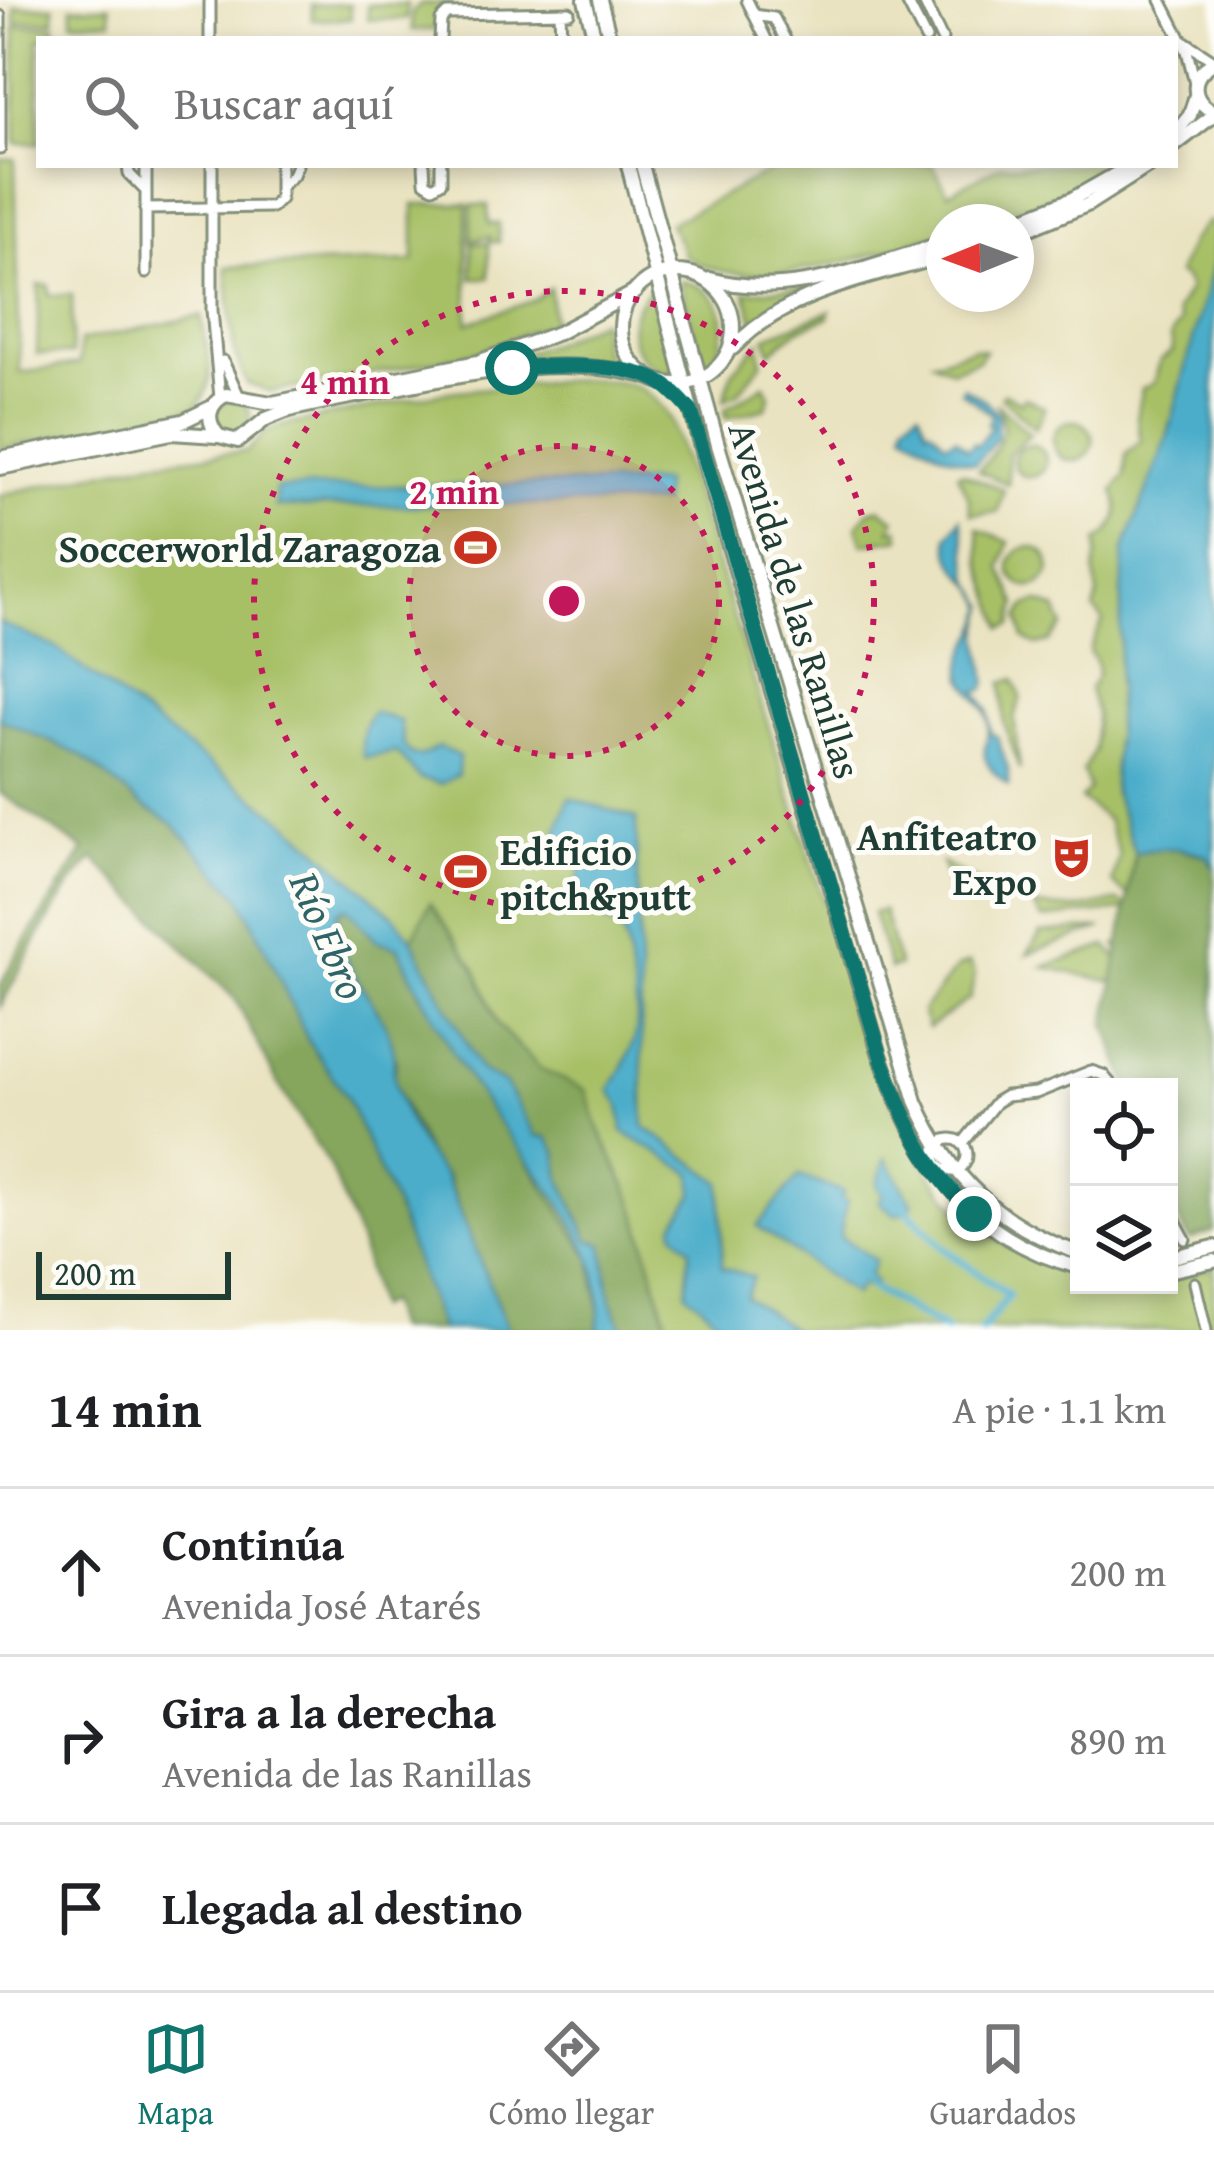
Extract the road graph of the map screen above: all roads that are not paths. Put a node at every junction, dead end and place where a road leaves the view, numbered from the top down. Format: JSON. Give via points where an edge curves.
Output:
{"nodes":[{"id":1,"x":210,"y":0,"type":"edge"},
{"id":2,"x":585,"y":0,"type":"edge"},
{"id":3,"x":600,"y":0,"type":"edge"},
{"id":4,"x":906,"y":0,"type":"edge"},
{"id":5,"x":923,"y":0,"type":"edge"},
{"id":6,"x":1161,"y":0,"type":"edge"},
{"id":7,"x":750,"y":5,"type":"edge"},
{"id":8,"x":0,"y":16,"type":"edge"},
{"id":9,"x":766,"y":18,"type":"junction"},
{"id":10,"x":211,"y":36,"type":"edge"},
{"id":11,"x":439,"y":36,"type":"edge"},
{"id":12,"x":561,"y":36,"type":"edge"},
{"id":13,"x":594,"y":36,"type":"edge"},
{"id":14,"x":609,"y":36,"type":"edge"},
{"id":15,"x":765,"y":36,"type":"edge"},
{"id":16,"x":784,"y":36,"type":"edge"},
{"id":17,"x":924,"y":36,"type":"edge"},
{"id":18,"x":941,"y":36,"type":"edge"},
{"id":19,"x":1181,"y":39,"type":"junction"},
{"id":20,"x":1214,"y":62,"type":"edge"},
{"id":21,"x":1196,"y":88,"type":"junction"},
{"id":22,"x":1214,"y":113,"type":"edge"},
{"id":23,"x":1178,"y":129,"type":"edge"},
{"id":24,"x":1178,"y":143,"type":"edge"},
{"id":25,"x":0,"y":149,"type":"edge"},
{"id":26,"x":130,"y":168,"type":"edge"},
{"id":27,"x":145,"y":168,"type":"edge"},
{"id":28,"x":146,"y":168,"type":"edge"},
{"id":29,"x":212,"y":168,"type":"edge"},
{"id":30,"x":280,"y":168,"type":"edge"},
{"id":31,"x":424,"y":168,"type":"edge"},
{"id":32,"x":441,"y":168,"type":"edge"},
{"id":33,"x":629,"y":168,"type":"edge"},
{"id":34,"x":643,"y":168,"type":"edge"},
{"id":35,"x":1127,"y":168,"type":"edge"},
{"id":36,"x":1145,"y":168,"type":"edge"},
{"id":37,"x":296,"y":169,"type":"edge"},
{"id":38,"x":135,"y":178,"type":"junction"},
{"id":39,"x":280,"y":188,"type":"junction"},
{"id":40,"x":145,"y":193,"type":"junction"},
{"id":41,"x":146,"y":208,"type":"junction"},
{"id":42,"x":212,"y":208,"type":"junction"},
{"id":43,"x":1034,"y":214,"type":"edge"},
{"id":44,"x":1034,"y":227,"type":"edge"},
{"id":45,"x":926,"y":248,"type":"edge"},
{"id":46,"x":658,"y":252,"type":"junction"},
{"id":47,"x":926,"y":262,"type":"edge"},
{"id":48,"x":146,"y":273,"type":"dead end"},
{"id":49,"x":664,"y":274,"type":"junction"},
{"id":50,"x":699,"y":276,"type":"junction"},
{"id":51,"x":638,"y":288,"type":"junction"},
{"id":52,"x":218,"y":349,"type":"junction"},
{"id":53,"x":728,"y":353,"type":"junction"},
{"id":54,"x":718,"y":368,"type":"junction"},
{"id":55,"x":657,"y":380,"type":"junction"},
{"id":56,"x":692,"y":382,"type":"junction"},
{"id":57,"x":243,"y":397,"type":"junction"},
{"id":58,"x":216,"y":402,"type":"junction"},
{"id":59,"x":691,"y":411,"type":"junction"},
{"id":60,"x":709,"y":412,"type":"junction"},
{"id":61,"x":254,"y":429,"type":"junction"},
{"id":62,"x":219,"y":436,"type":"junction"},
{"id":63,"x":0,"y":458,"type":"edge"},
{"id":64,"x":0,"y":468,"type":"edge"},
{"id":65,"x":1074,"y":1078,"type":"edge"},
{"id":66,"x":1105,"y":1078,"type":"edge"},
{"id":67,"x":1070,"y":1079,"type":"edge"},
{"id":68,"x":962,"y":1144,"type":"junction"},
{"id":69,"x":935,"y":1157,"type":"junction"},
{"id":70,"x":955,"y":1171,"type":"junction"},
{"id":71,"x":1178,"y":1226,"type":"edge"},
{"id":72,"x":1185,"y":1239,"type":"dead end"},
{"id":73,"x":1214,"y":1247,"type":"edge"},
{"id":74,"x":1070,"y":1249,"type":"edge"},
{"id":75,"x":1178,"y":1256,"type":"edge"},
{"id":76,"x":1214,"y":1261,"type":"edge"},
{"id":77,"x":1070,"y":1264,"type":"edge"},
{"id":78,"x":1178,"y":1269,"type":"edge"},
{"id":79,"x":1195,"y":1283,"type":"dead end"},
{"id":80,"x":1206,"y":1330,"type":"edge"}],
"edges":[{"from":1,"to":10,"type":"street"},
{"from":2,"to":13,"type":"main road"},
{"from":3,"to":14,"type":"main road"},
{"from":4,"to":17,"type":"street"},
{"from":5,"to":18,"type":"street"},
{"from":6,"to":19,"type":"street"},
{"from":7,"to":9,"type":"street"},
{"from":7,"to":15,"type":"street"},
{"from":8,"to":25,"type":"street"},
{"from":9,"to":15,"type":"street"},
{"from":9,"to":16,"type":"street"},
{"from":11,"to":12,"type":"street","via":[[450,13],[565,12]]},
{"from":19,"to":20,"type":"street"},
{"from":19,"to":21,"type":"street"},
{"from":20,"to":21,"type":"main road"},
{"from":21,"to":22,"type":"main road"},
{"from":21,"to":23,"type":"main road"},
{"from":22,"to":24,"type":"main road"},
{"from":26,"to":38,"type":"street"},
{"from":27,"to":38,"type":"street"},
{"from":28,"to":40,"type":"street"},
{"from":29,"to":42,"type":"street"},
{"from":30,"to":39,"type":"street"},
{"from":31,"to":32,"type":"street","via":[[433,188]]},
{"from":33,"to":46,"type":"main road"},
{"from":34,"to":46,"type":"main road"},
{"from":35,"to":43,"type":"main road"},
{"from":36,"to":44,"type":"main road","via":[[1088,206]]},
{"from":37,"to":39,"type":"street"},
{"from":38,"to":40,"type":"street"},
{"from":39,"to":42,"type":"street","via":[[272,207]]},
{"from":40,"to":41,"type":"street"},
{"from":41,"to":42,"type":"street"},
{"from":41,"to":48,"type":"street"},
{"from":42,"to":52,"type":"street"},
{"from":45,"to":50,"type":"main road","via":[[791,284]]},
{"from":46,"to":49,"type":"main road"},
{"from":46,"to":50,"type":"main road"},
{"from":46,"to":51,"type":"main road"},
{"from":47,"to":53,"type":"main road","via":[[796,302]]},
{"from":49,"to":50,"type":"main road"},
{"from":49,"to":51,"type":"main road"},
{"from":49,"to":56,"type":"main road"},
{"from":50,"to":53,"type":"main road","via":[[731,311]]},
{"from":51,"to":55,"type":"main road","name":"Avenida de las Ranillas","via":[[622,316],[622,341],[633,363]]},
{"from":51,"to":57,"type":"main road","via":[[559,333],[478,362],[283,401]]},
{"from":52,"to":57,"type":"street"},
{"from":52,"to":58,"type":"street"},
{"from":53,"to":54,"type":"main road"},
{"from":54,"to":56,"type":"main road"},
{"from":54,"to":60,"type":"main road","name":"Avenida de las Ranillas"},
{"from":55,"to":56,"type":"main road"},
{"from":55,"to":59,"type":"main road","name":"Avenida de las Ranillas"},
{"from":55,"to":61,"type":"main road","via":[[565,367],[476,372],[298,408]]},
{"from":56,"to":59,"type":"main road","name":"Avenida de las Ranillas"},
{"from":56,"to":60,"type":"main road","name":"Avenida de las Ranillas"},
{"from":57,"to":58,"type":"main road"},
{"from":57,"to":61,"type":"main road","via":[[257,417]]},
{"from":58,"to":62,"type":"main road","via":[[209,420]]},
{"from":58,"to":63,"type":"main road","via":[[184,421]]},
{"from":59,"to":69,"type":"main road","name":"Avenida de las Ranillas","via":[[893,1089],[909,1129]]},
{"from":60,"to":69,"type":"main road","name":"Avenida de las Ranillas"},
{"from":61,"to":62,"type":"main road","via":[[238,441]]},
{"from":62,"to":64,"type":"main road","via":[[171,433]]},
{"from":65,"to":66,"type":"street","via":[[1091,1071]]},
{"from":67,"to":68,"type":"street","via":[[1006,1096]]},
{"from":68,"to":69,"type":"street","via":[[949,1139]]},
{"from":68,"to":70,"type":"street","via":[[966,1157]]},
{"from":69,"to":70,"type":"main road","name":"Avenida de las Ranillas"},
{"from":69,"to":77,"type":"main road","name":"Avenida de las Ranillas","via":[[952,1194],[987,1225]]},
{"from":70,"to":74,"type":"main road","name":"Avenida de las Ranillas","via":[[1011,1223]]},
{"from":71,"to":72,"type":"street"},
{"from":73,"to":75,"type":"main road"},
{"from":76,"to":78,"type":"main road"},
{"from":79,"to":80,"type":"street"}]}
